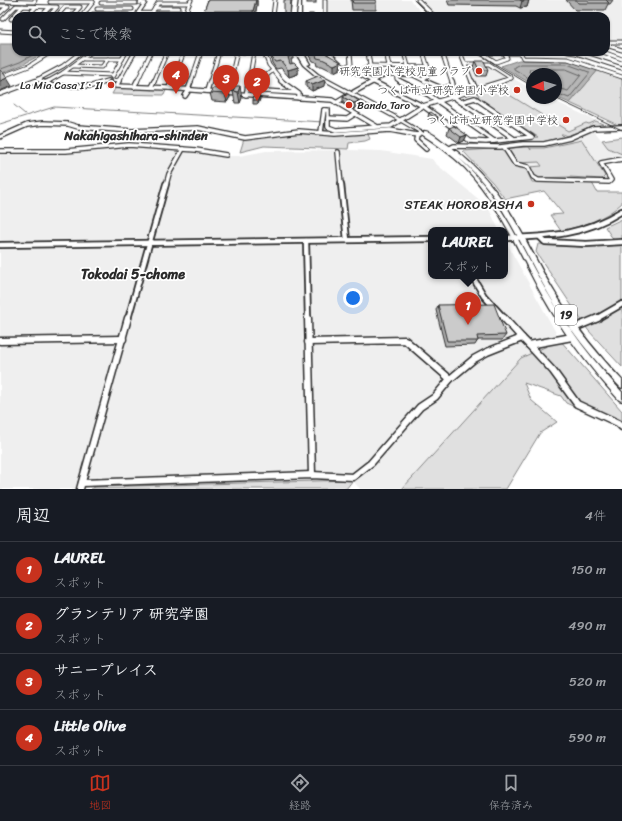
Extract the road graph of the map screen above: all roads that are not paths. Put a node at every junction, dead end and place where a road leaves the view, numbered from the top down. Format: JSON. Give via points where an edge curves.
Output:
{"nodes":[{"id":1,"x":35,"y":0,"type":"edge"},
{"id":2,"x":51,"y":0,"type":"edge"},
{"id":3,"x":104,"y":0,"type":"edge"},
{"id":4,"x":142,"y":0,"type":"edge"},
{"id":5,"x":275,"y":0,"type":"edge"},
{"id":6,"x":300,"y":0,"type":"edge"},
{"id":7,"x":325,"y":0,"type":"edge"},
{"id":8,"x":418,"y":0,"type":"edge"},
{"id":9,"x":0,"y":1,"type":"edge"},
{"id":10,"x":21,"y":1,"type":"edge"},
{"id":11,"x":63,"y":1,"type":"edge"},
{"id":12,"x":71,"y":1,"type":"edge"},
{"id":13,"x":84,"y":1,"type":"edge"},
{"id":14,"x":94,"y":1,"type":"edge"},
{"id":15,"x":137,"y":2,"type":"edge"},
{"id":16,"x":159,"y":2,"type":"edge"},
{"id":17,"x":183,"y":2,"type":"edge"},
{"id":18,"x":190,"y":2,"type":"edge"},
{"id":19,"x":101,"y":3,"type":"junction"},
{"id":20,"x":0,"y":6,"type":"edge"},
{"id":21,"x":23,"y":6,"type":"junction"},
{"id":22,"x":36,"y":6,"type":"junction"},
{"id":23,"x":50,"y":7,"type":"junction"},
{"id":24,"x":155,"y":8,"type":"junction"},
{"id":25,"x":179,"y":8,"type":"junction"},
{"id":26,"x":97,"y":9,"type":"junction"},
{"id":27,"x":132,"y":9,"type":"junction"},
{"id":28,"x":17,"y":12,"type":"edge"},
{"id":29,"x":31,"y":12,"type":"edge"},
{"id":30,"x":45,"y":12,"type":"edge"},
{"id":31,"x":53,"y":12,"type":"edge"},
{"id":32,"x":60,"y":12,"type":"edge"},
{"id":33,"x":76,"y":12,"type":"edge"},
{"id":34,"x":85,"y":12,"type":"edge"},
{"id":35,"x":95,"y":12,"type":"edge"},
{"id":36,"x":131,"y":12,"type":"edge"},
{"id":37,"x":139,"y":12,"type":"edge"},
{"id":38,"x":153,"y":12,"type":"edge"},
{"id":39,"x":177,"y":12,"type":"edge"},
{"id":40,"x":185,"y":12,"type":"edge"},
{"id":41,"x":274,"y":12,"type":"edge"},
{"id":42,"x":299,"y":12,"type":"edge"},
{"id":43,"x":325,"y":12,"type":"edge"},
{"id":44,"x":430,"y":12,"type":"edge"},
{"id":45,"x":0,"y":14,"type":"edge"},
{"id":46,"x":1,"y":19,"type":"edge"},
{"id":47,"x":11,"y":19,"type":"edge"},
{"id":48,"x":0,"y":32,"type":"edge"},
{"id":49,"x":12,"y":32,"type":"edge"},
{"id":50,"x":610,"y":42,"type":"edge"},
{"id":51,"x":622,"y":42,"type":"edge"},
{"id":52,"x":610,"y":47,"type":"edge"},
{"id":53,"x":622,"y":50,"type":"edge"},
{"id":54,"x":610,"y":55,"type":"edge"},
{"id":55,"x":45,"y":56,"type":"edge"},
{"id":56,"x":76,"y":56,"type":"edge"},
{"id":57,"x":87,"y":56,"type":"edge"},
{"id":58,"x":124,"y":56,"type":"edge"},
{"id":59,"x":133,"y":56,"type":"edge"},
{"id":60,"x":149,"y":56,"type":"edge"},
{"id":61,"x":165,"y":56,"type":"edge"},
{"id":62,"x":182,"y":56,"type":"edge"},
{"id":63,"x":200,"y":56,"type":"edge"},
{"id":64,"x":218,"y":56,"type":"edge"},
{"id":65,"x":236,"y":56,"type":"edge"},
{"id":66,"x":253,"y":56,"type":"edge"},
{"id":67,"x":265,"y":56,"type":"edge"},
{"id":68,"x":299,"y":56,"type":"edge"},
{"id":69,"x":303,"y":56,"type":"edge"},
{"id":70,"x":331,"y":56,"type":"edge"},
{"id":71,"x":350,"y":56,"type":"edge"},
{"id":72,"x":369,"y":56,"type":"edge"},
{"id":73,"x":387,"y":56,"type":"edge"},
{"id":74,"x":405,"y":56,"type":"edge"},
{"id":75,"x":424,"y":56,"type":"edge"},
{"id":76,"x":443,"y":56,"type":"edge"},
{"id":77,"x":462,"y":56,"type":"edge"},
{"id":78,"x":487,"y":56,"type":"edge"},
{"id":79,"x":506,"y":56,"type":"edge"},
{"id":80,"x":522,"y":56,"type":"edge"},
{"id":81,"x":585,"y":56,"type":"edge"},
{"id":82,"x":533,"y":58,"type":"joint"},
{"id":83,"x":84,"y":59,"type":"junction"},
{"id":84,"x":108,"y":59,"type":"junction"},
{"id":85,"x":122,"y":59,"type":"junction"},
{"id":86,"x":622,"y":59,"type":"edge"},
{"id":87,"x":465,"y":64,"type":"junction"},
{"id":88,"x":73,"y":66,"type":"junction"},
{"id":89,"x":370,"y":66,"type":"junction"},
{"id":90,"x":389,"y":66,"type":"junction"},
{"id":91,"x":408,"y":66,"type":"junction"},
{"id":92,"x":427,"y":66,"type":"junction"},
{"id":93,"x":345,"y":67,"type":"junction"},
{"id":94,"x":622,"y":68,"type":"edge"},
{"id":95,"x":272,"y":71,"type":"junction"},
{"id":96,"x":63,"y":73,"type":"junction"},
{"id":97,"x":358,"y":73,"type":"junction"},
{"id":98,"x":113,"y":74,"type":"junction"},
{"id":99,"x":396,"y":75,"type":"junction"},
{"id":100,"x":0,"y":77,"type":"edge"},
{"id":101,"x":622,"y":77,"type":"edge"},
{"id":102,"x":38,"y":79,"type":"junction"},
{"id":103,"x":423,"y":79,"type":"junction"},
{"id":104,"x":110,"y":80,"type":"junction"},
{"id":105,"x":119,"y":80,"type":"junction"},
{"id":106,"x":374,"y":81,"type":"junction"},
{"id":107,"x":44,"y":83,"type":"junction"},
{"id":108,"x":134,"y":86,"type":"junction"},
{"id":109,"x":151,"y":87,"type":"junction"},
{"id":110,"x":169,"y":88,"type":"junction"},
{"id":111,"x":442,"y":89,"type":"junction"},
{"id":112,"x":189,"y":90,"type":"junction"},
{"id":113,"x":476,"y":90,"type":"junction"},
{"id":114,"x":207,"y":91,"type":"junction"},
{"id":115,"x":296,"y":93,"type":"junction"},
{"id":116,"x":352,"y":93,"type":"junction"},
{"id":117,"x":0,"y":94,"type":"edge"},
{"id":118,"x":227,"y":94,"type":"junction"},
{"id":119,"x":187,"y":95,"type":"dead end"},
{"id":120,"x":246,"y":95,"type":"junction"},
{"id":121,"x":452,"y":97,"type":"junction"},
{"id":122,"x":298,"y":98,"type":"junction"},
{"id":123,"x":438,"y":101,"type":"junction"},
{"id":124,"x":461,"y":102,"type":"junction"},
{"id":125,"x":336,"y":103,"type":"junction"},
{"id":126,"x":423,"y":106,"type":"junction"},
{"id":127,"x":355,"y":114,"type":"junction"},
{"id":128,"x":328,"y":118,"type":"junction"},
{"id":129,"x":401,"y":120,"type":"junction"},
{"id":130,"x":376,"y":126,"type":"junction"},
{"id":131,"x":622,"y":127,"type":"edge"},
{"id":132,"x":321,"y":132,"type":"junction"},
{"id":133,"x":419,"y":134,"type":"junction"},
{"id":134,"x":0,"y":137,"type":"edge"},
{"id":135,"x":513,"y":138,"type":"junction"},
{"id":136,"x":494,"y":141,"type":"junction"},
{"id":137,"x":504,"y":147,"type":"junction"},
{"id":138,"x":450,"y":148,"type":"junction"},
{"id":139,"x":183,"y":149,"type":"junction"},
{"id":140,"x":426,"y":149,"type":"dead end"},
{"id":141,"x":0,"y":151,"type":"edge"},
{"id":142,"x":338,"y":152,"type":"dead end"},
{"id":143,"x":226,"y":154,"type":"dead end"},
{"id":144,"x":622,"y":159,"type":"edge"},
{"id":145,"x":622,"y":211,"type":"edge"},
{"id":146,"x":508,"y":227,"type":"edge"},
{"id":147,"x":508,"y":227,"type":"edge"},
{"id":148,"x":540,"y":237,"type":"junction"},
{"id":149,"x":508,"y":238,"type":"edge"},
{"id":150,"x":514,"y":238,"type":"junction"},
{"id":151,"x":522,"y":238,"type":"junction"},
{"id":152,"x":428,"y":239,"type":"edge"},
{"id":153,"x":347,"y":240,"type":"junction"},
{"id":154,"x":306,"y":241,"type":"junction"},
{"id":155,"x":622,"y":242,"type":"edge"},
{"id":156,"x":149,"y":243,"type":"junction"},
{"id":157,"x":0,"y":245,"type":"edge"},
{"id":158,"x":474,"y":279,"type":"edge"},
{"id":159,"x":622,"y":304,"type":"edge"},
{"id":160,"x":574,"y":328,"type":"junction"},
{"id":161,"x":572,"y":337,"type":"junction"},
{"id":162,"x":522,"y":338,"type":"junction"},
{"id":163,"x":123,"y":339,"type":"junction"},
{"id":164,"x":0,"y":341,"type":"edge"},
{"id":165,"x":308,"y":342,"type":"junction"},
{"id":166,"x":529,"y":345,"type":"junction"},
{"id":167,"x":450,"y":379,"type":"junction"},
{"id":168,"x":622,"y":385,"type":"edge"},
{"id":169,"x":622,"y":397,"type":"edge"},
{"id":170,"x":622,"y":428,"type":"edge"},
{"id":171,"x":312,"y":475,"type":"junction"},
{"id":172,"x":81,"y":486,"type":"edge"}],
"edges":[{"from":1,"to":10,"type":"street"},
{"from":2,"to":11,"type":"street","via":[[50,2]]},
{"from":3,"to":19,"type":"street"},
{"from":4,"to":37,"type":"street","via":[[140,3],[145,3]]},
{"from":5,"to":41,"type":"street"},
{"from":6,"to":42,"type":"main road"},
{"from":7,"to":43,"type":"street"},
{"from":8,"to":44,"type":"street"},
{"from":9,"to":10,"type":"street"},
{"from":11,"to":12,"type":"street"},
{"from":12,"to":13,"type":"street"},
{"from":13,"to":14,"type":"street"},
{"from":14,"to":34,"type":"street"},
{"from":15,"to":19,"type":"street"},
{"from":15,"to":27,"type":"street"},
{"from":16,"to":17,"type":"street"},
{"from":16,"to":24,"type":"street"},
{"from":17,"to":18,"type":"street"},
{"from":17,"to":25,"type":"street"},
{"from":18,"to":40,"type":"street"},
{"from":19,"to":26,"type":"street"},
{"from":20,"to":45,"type":"street","via":[[8,6]]},
{"from":21,"to":22,"type":"street"},
{"from":21,"to":28,"type":"street"},
{"from":21,"to":46,"type":"street","via":[[16,6]]},
{"from":22,"to":23,"type":"street"},
{"from":22,"to":29,"type":"street"},
{"from":23,"to":30,"type":"street"},
{"from":23,"to":31,"type":"street","via":[[57,7]]},
{"from":24,"to":25,"type":"street"},
{"from":24,"to":38,"type":"street"},
{"from":25,"to":39,"type":"street"},
{"from":26,"to":27,"type":"street"},
{"from":26,"to":35,"type":"street"},
{"from":27,"to":36,"type":"street"},
{"from":32,"to":33,"type":"street","via":[[65,6],[80,7]]},
{"from":46,"to":47,"type":"street"},
{"from":48,"to":49,"type":"street"},
{"from":50,"to":51,"type":"street"},
{"from":52,"to":53,"type":"street"},
{"from":54,"to":86,"type":"street"},
{"from":55,"to":100,"type":"street","via":[[29,66]]},
{"from":56,"to":102,"type":"street"},
{"from":57,"to":83,"type":"street"},
{"from":58,"to":85,"type":"street"},
{"from":59,"to":105,"type":"street"},
{"from":60,"to":108,"type":"street"},
{"from":61,"to":109,"type":"street"},
{"from":62,"to":110,"type":"street"},
{"from":63,"to":112,"type":"street"},
{"from":64,"to":114,"type":"street"},
{"from":65,"to":118,"type":"street"},
{"from":66,"to":120,"type":"street"},
{"from":67,"to":95,"type":"street"},
{"from":68,"to":116,"type":"main road","number":"19","via":[[310,70]]},
{"from":69,"to":116,"type":"main road","number":"19","via":[[314,69]]},
{"from":70,"to":93,"type":"street"},
{"from":71,"to":93,"type":"street","via":[[351,64]]},
{"from":72,"to":89,"type":"street"},
{"from":73,"to":90,"type":"street"},
{"from":74,"to":91,"type":"street"},
{"from":75,"to":92,"type":"street"},
{"from":76,"to":111,"type":"street","via":[[453,85]]},
{"from":77,"to":87,"type":"street"},
{"from":78,"to":79,"type":"street","via":[[496,62],[507,58]]},
{"from":80,"to":82,"type":"street"},
{"from":81,"to":94,"type":"street"},
{"from":82,"to":101,"type":"street","via":[[568,59]]},
{"from":83,"to":84,"type":"street"},
{"from":83,"to":88,"type":"street"},
{"from":84,"to":85,"type":"street"},
{"from":84,"to":88,"type":"street","via":[[102,67]]},
{"from":85,"to":98,"type":"street"},
{"from":87,"to":113,"type":"street"},
{"from":87,"to":113,"type":"street","via":[[489,64],[511,78]]},
{"from":88,"to":96,"type":"street"},
{"from":89,"to":90,"type":"street"},
{"from":89,"to":97,"type":"street"},
{"from":90,"to":91,"type":"street"},
{"from":91,"to":92,"type":"street"},
{"from":92,"to":103,"type":"street","via":[[430,74]]},
{"from":93,"to":97,"type":"street"},
{"from":95,"to":115,"type":"street"},
{"from":95,"to":115,"type":"street","via":[[267,75],[264,91]]},
{"from":96,"to":98,"type":"street"},
{"from":96,"to":107,"type":"street"},
{"from":97,"to":106,"type":"street"},
{"from":98,"to":104,"type":"street"},
{"from":99,"to":103,"type":"street","via":[[413,75]]},
{"from":99,"to":106,"type":"street","via":[[385,74]]},
{"from":99,"to":123,"type":"street","via":[[397,79]]},
{"from":102,"to":107,"type":"street"},
{"from":102,"to":117,"type":"street"},
{"from":103,"to":111,"type":"street"},
{"from":104,"to":105,"type":"street"},
{"from":104,"to":107,"type":"street","via":[[92,86],[53,86]]},
{"from":105,"to":108,"type":"street","via":[[116,86]]},
{"from":106,"to":116,"type":"street"},
{"from":106,"to":126,"type":"street"},
{"from":108,"to":109,"type":"street"},
{"from":109,"to":110,"type":"street"},
{"from":110,"to":112,"type":"street"},
{"from":111,"to":121,"type":"street"},
{"from":112,"to":114,"type":"street"},
{"from":112,"to":119,"type":"street"},
{"from":113,"to":121,"type":"street"},
{"from":114,"to":118,"type":"street"},
{"from":115,"to":122,"type":"street","via":[[299,94]]},
{"from":116,"to":125,"type":"street"},
{"from":116,"to":129,"type":"main road","number":"19"},
{"from":118,"to":120,"type":"street"},
{"from":120,"to":122,"type":"street"},
{"from":121,"to":123,"type":"street"},
{"from":121,"to":124,"type":"street"},
{"from":122,"to":125,"type":"street","via":[[332,100]]},
{"from":123,"to":126,"type":"street"},
{"from":123,"to":136,"type":"street"},
{"from":124,"to":135,"type":"street"},
{"from":124,"to":135,"type":"street","via":[[475,98],[532,137]]},
{"from":125,"to":127,"type":"street"},
{"from":126,"to":129,"type":"street"},
{"from":126,"to":136,"type":"street","via":[[470,141]]},
{"from":127,"to":128,"type":"street","via":[[347,119]]},
{"from":127,"to":130,"type":"street"},
{"from":128,"to":130,"type":"street","via":[[330,129]]},
{"from":128,"to":132,"type":"street","via":[[328,110],[324,110]]},
{"from":129,"to":130,"type":"street","via":[[391,126]]},
{"from":129,"to":133,"type":"main road","number":"19"},
{"from":129,"to":138,"type":"main road","number":"19"},
{"from":131,"to":137,"type":"street","via":[[593,128],[570,138],[544,144]]},
{"from":132,"to":133,"type":"street","via":[[335,134],[390,130]]},
{"from":132,"to":134,"type":"street","via":[[299,131],[244,138],[206,128],[132,131],[43,123],[27,125]]},
{"from":133,"to":140,"type":"street","via":[[416,140]]},
{"from":133,"to":147,"type":"main road","number":"19","via":[[455,157],[476,178]]},
{"from":135,"to":136,"type":"street"},
{"from":137,"to":138,"type":"street"},
{"from":137,"to":144,"type":"street","via":[[515,164],[528,167],[533,177],[538,180],[609,182],[611,180],[600,163]]},
{"from":138,"to":151,"type":"main road","number":"19","via":[[476,171],[495,194]]},
{"from":139,"to":141,"type":"street","via":[[129,145],[66,151]]},
{"from":139,"to":143,"type":"street"},
{"from":139,"to":156,"type":"street","via":[[168,174]]},
{"from":142,"to":153,"type":"street"},
{"from":145,"to":148,"type":"street","via":[[582,231]]},
{"from":146,"to":150,"type":"main road","number":"19"},
{"from":148,"to":151,"type":"street"},
{"from":148,"to":155,"type":"street","via":[[545,242]]},
{"from":149,"to":150,"type":"street"},
{"from":150,"to":151,"type":"street"},
{"from":150,"to":161,"type":"main road","number":"19"},
{"from":151,"to":160,"type":"main road","number":"19"},
{"from":152,"to":153,"type":"street"},
{"from":153,"to":154,"type":"street"},
{"from":154,"to":156,"type":"street"},
{"from":154,"to":165,"type":"street"},
{"from":156,"to":157,"type":"street"},
{"from":156,"to":163,"type":"street"},
{"from":158,"to":162,"type":"street","via":[[484,296]]},
{"from":159,"to":160,"type":"street"},
{"from":160,"to":168,"type":"main road","number":"19"},
{"from":161,"to":166,"type":"street"},
{"from":161,"to":169,"type":"main road","number":"19"},
{"from":162,"to":166,"type":"street"},
{"from":162,"to":167,"type":"street","via":[[474,359]]},
{"from":163,"to":164,"type":"street"},
{"from":163,"to":172,"type":"street"},
{"from":165,"to":167,"type":"street","via":[[405,340]]},
{"from":165,"to":171,"type":"street"},
{"from":166,"to":170,"type":"street","via":[[553,371],[577,404],[618,423]]},
{"from":167,"to":171,"type":"street","via":[[435,397],[420,407],[371,463],[353,478]]},
{"from":171,"to":172,"type":"street"}]}
